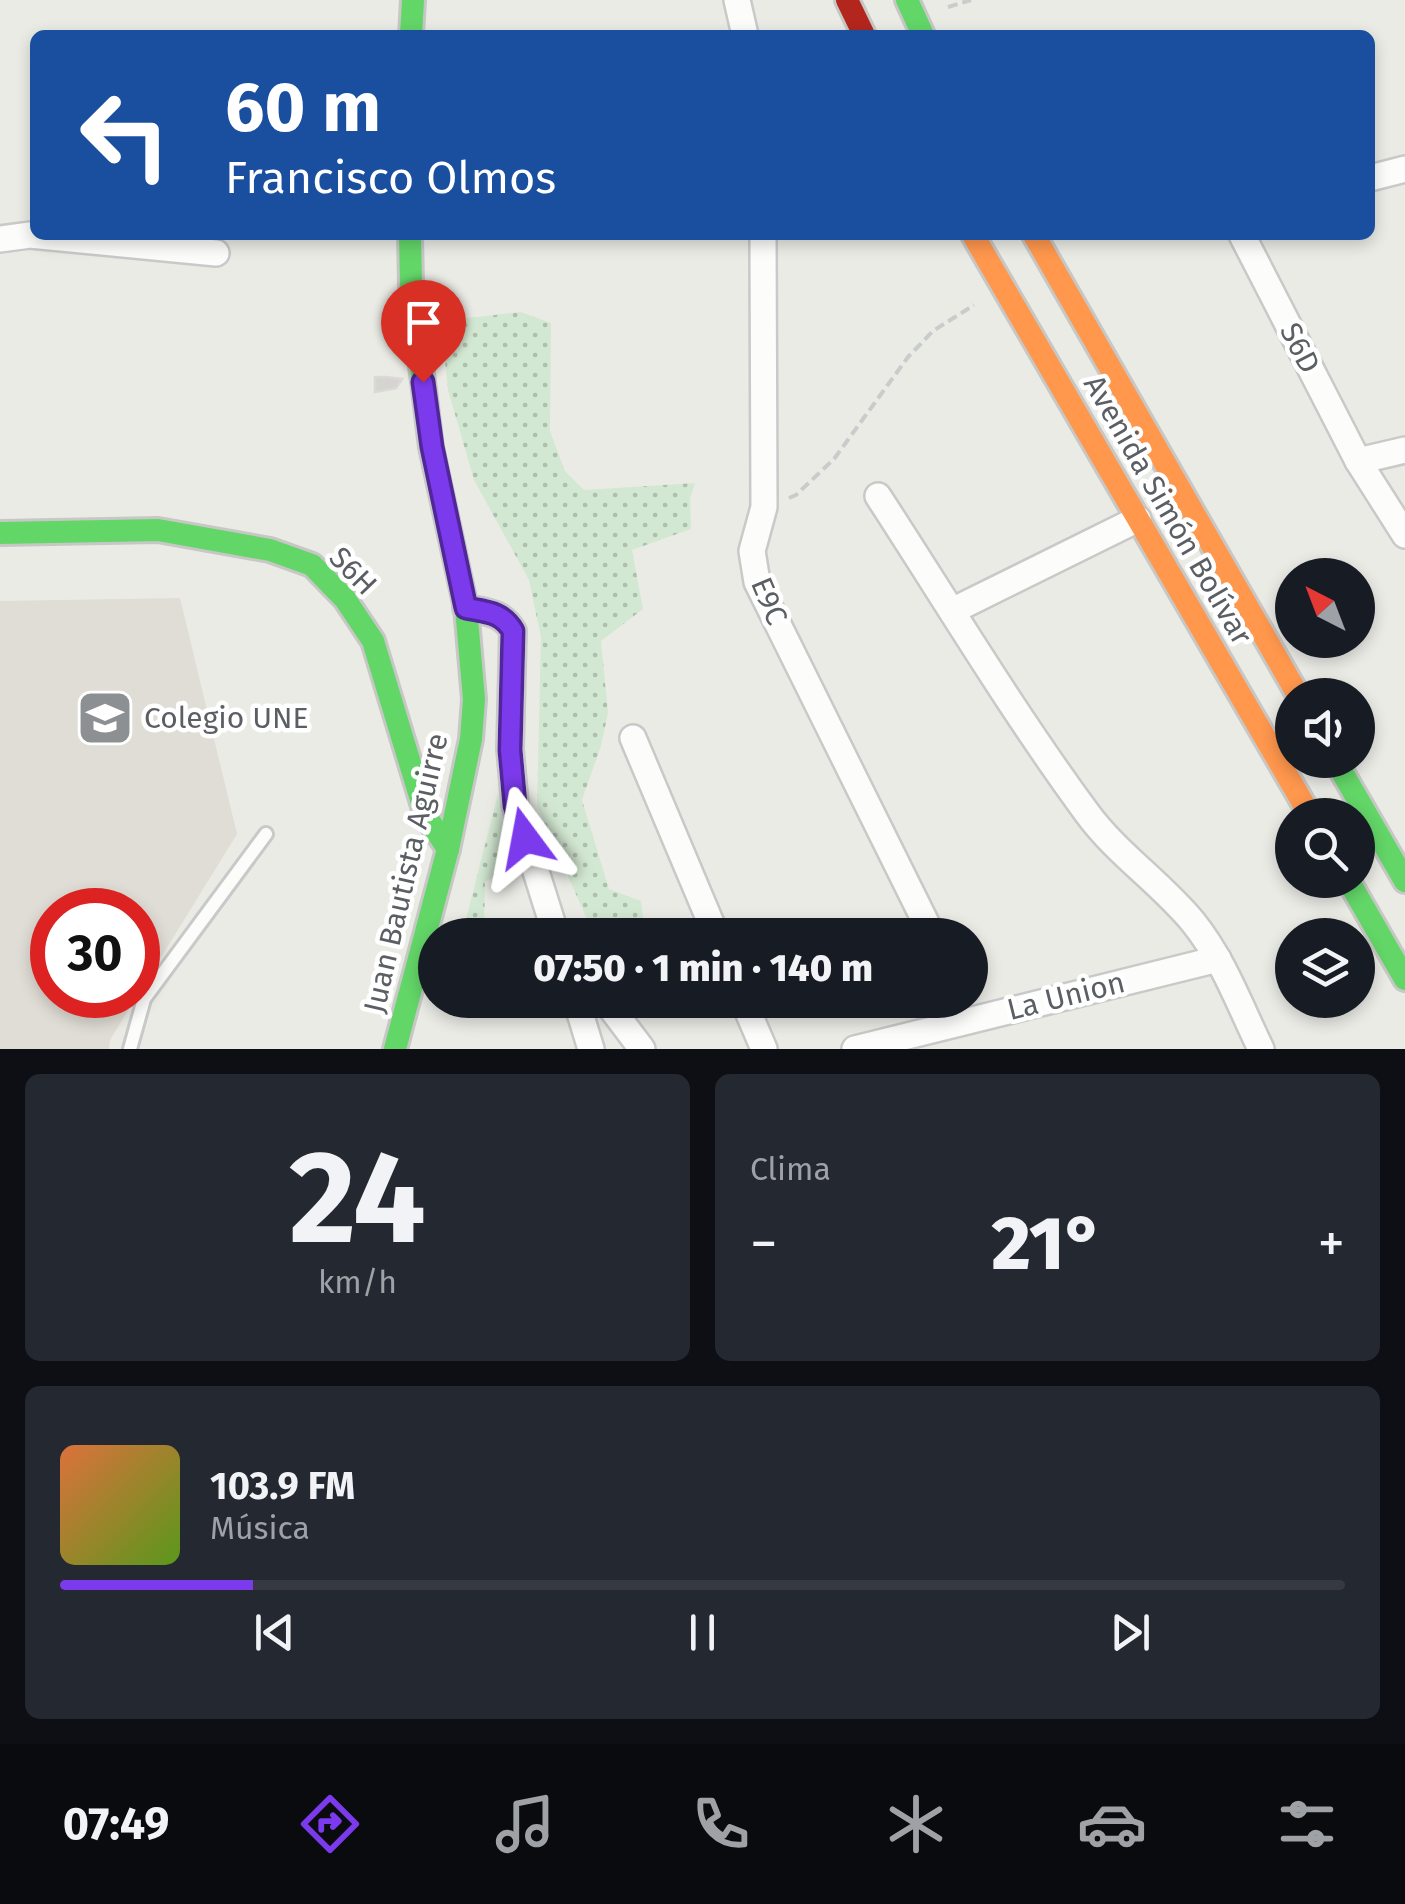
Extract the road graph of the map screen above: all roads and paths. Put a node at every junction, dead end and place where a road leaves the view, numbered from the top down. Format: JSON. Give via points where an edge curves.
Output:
{"nodes":[{"id":1,"x":413,"y":0,"type":"edge"},
{"id":2,"x":737,"y":0,"type":"edge"},
{"id":3,"x":847,"y":0,"type":"edge"},
{"id":4,"x":906,"y":0,"type":"edge"},
{"id":5,"x":411,"y":30,"type":"edge"},
{"id":6,"x":744,"y":30,"type":"edge"},
{"id":7,"x":862,"y":30,"type":"edge"},
{"id":8,"x":921,"y":30,"type":"edge"},
{"id":9,"x":1405,"y":170,"type":"edge"},
{"id":10,"x":1375,"y":177,"type":"edge"},
{"id":11,"x":30,"y":235,"type":"edge"},
{"id":12,"x":0,"y":239,"type":"edge"},
{"id":13,"x":82,"y":240,"type":"edge"},
{"id":14,"x":410,"y":240,"type":"edge"},
{"id":15,"x":762,"y":240,"type":"edge"},
{"id":16,"x":976,"y":240,"type":"edge"},
{"id":17,"x":1037,"y":240,"type":"edge"},
{"id":18,"x":1245,"y":240,"type":"edge"},
{"id":19,"x":216,"y":253,"type":"dead end"},
{"id":20,"x":1003,"y":286,"type":"junction"},
{"id":21,"x":1405,"y":450,"type":"edge"},
{"id":22,"x":1358,"y":460,"type":"junction"},
{"id":23,"x":878,"y":496,"type":"dead end"},
{"id":24,"x":764,"y":507,"type":"junction"},
{"id":25,"x":1138,"y":519,"type":"junction"},
{"id":26,"x":0,"y":533,"type":"edge"},
{"id":27,"x":1405,"y":535,"type":"edge"},
{"id":28,"x":466,"y":608,"type":"junction"},
{"id":29,"x":952,"y":611,"type":"junction"},
{"id":30,"x":1288,"y":678,"type":"edge"},
{"id":31,"x":633,"y":738,"type":"dead end"},
{"id":32,"x":1345,"y":778,"type":"edge"},
{"id":33,"x":1300,"y":798,"type":"edge"},
{"id":34,"x":266,"y":834,"type":"dead end"},
{"id":35,"x":448,"y":849,"type":"junction"},
{"id":36,"x":1405,"y":881,"type":"edge"},
{"id":37,"x":1358,"y":898,"type":"edge"},
{"id":38,"x":551,"y":918,"type":"edge"},
{"id":39,"x":709,"y":918,"type":"edge"},
{"id":40,"x":924,"y":918,"type":"edge"},
{"id":41,"x":1218,"y":959,"type":"junction"},
{"id":42,"x":1405,"y":979,"type":"edge"},
{"id":43,"x":988,"y":1005,"type":"edge"},
{"id":44,"x":582,"y":1018,"type":"edge"},
{"id":45,"x":619,"y":1018,"type":"edge"},
{"id":46,"x":751,"y":1018,"type":"edge"},
{"id":47,"x":943,"y":1018,"type":"edge"},
{"id":48,"x":130,"y":1049,"type":"edge"},
{"id":49,"x":395,"y":1049,"type":"edge"},
{"id":50,"x":591,"y":1049,"type":"edge"},
{"id":51,"x":642,"y":1049,"type":"edge"},
{"id":52,"x":764,"y":1049,"type":"edge"},
{"id":53,"x":855,"y":1049,"type":"edge"},
{"id":54,"x":1260,"y":1049,"type":"edge"}],
"edges":[{"from":1,"to":5,"type":"main road"},
{"from":2,"to":6,"type":"street"},
{"from":3,"to":7,"type":"main road"},
{"from":4,"to":8,"type":"main road"},
{"from":9,"to":10,"type":"street"},
{"from":11,"to":12,"type":"street"},
{"from":13,"to":19,"type":"street"},
{"from":14,"to":28,"type":"main road","name":"Juan Bautista Aguirre","via":[[432,447]]},
{"from":15,"to":24,"type":"street","name":"E9C"},
{"from":16,"to":20,"type":"main road","name":"Avenida Simón Bolívar"},
{"from":17,"to":30,"type":"main road","name":"Avenida Simón Bolívar"},
{"from":18,"to":22,"type":"street","name":"S6D"},
{"from":20,"to":24,"type":"path","via":[[933,330],[834,459],[796,495]]},
{"from":20,"to":25,"type":"main road","name":"Avenida Simón Bolívar"},
{"from":21,"to":22,"type":"street"},
{"from":22,"to":27,"type":"street","name":"S6D"},
{"from":23,"to":29,"type":"street"},
{"from":24,"to":40,"type":"street","name":"E9C","via":[[752,551],[757,582]]},
{"from":25,"to":29,"type":"street"},
{"from":25,"to":33,"type":"main road","name":"Avenida Simón Bolívar"},
{"from":26,"to":35,"type":"main road","name":"S6H","via":[[158,530],[270,550],[312,565],[373,641],[426,816]]},
{"from":28,"to":35,"type":"main road","name":"Juan Bautista Aguirre","via":[[474,699]]},
{"from":28,"to":38,"type":"street","via":[[497,614],[513,631],[515,805]]},
{"from":29,"to":41,"type":"street","via":[[1090,818],[1190,918]]},
{"from":31,"to":39,"type":"street"},
{"from":32,"to":36,"type":"main road"},
{"from":34,"to":48,"type":"lane","via":[[144,999]]},
{"from":35,"to":49,"type":"main road","name":"Juan Bautista Aguirre"},
{"from":37,"to":42,"type":"main road"},
{"from":41,"to":43,"type":"street","name":"La Union"},
{"from":41,"to":54,"type":"street"},
{"from":44,"to":50,"type":"street"},
{"from":45,"to":51,"type":"street"},
{"from":46,"to":52,"type":"street"},
{"from":47,"to":53,"type":"street","name":"La Union"}]}
